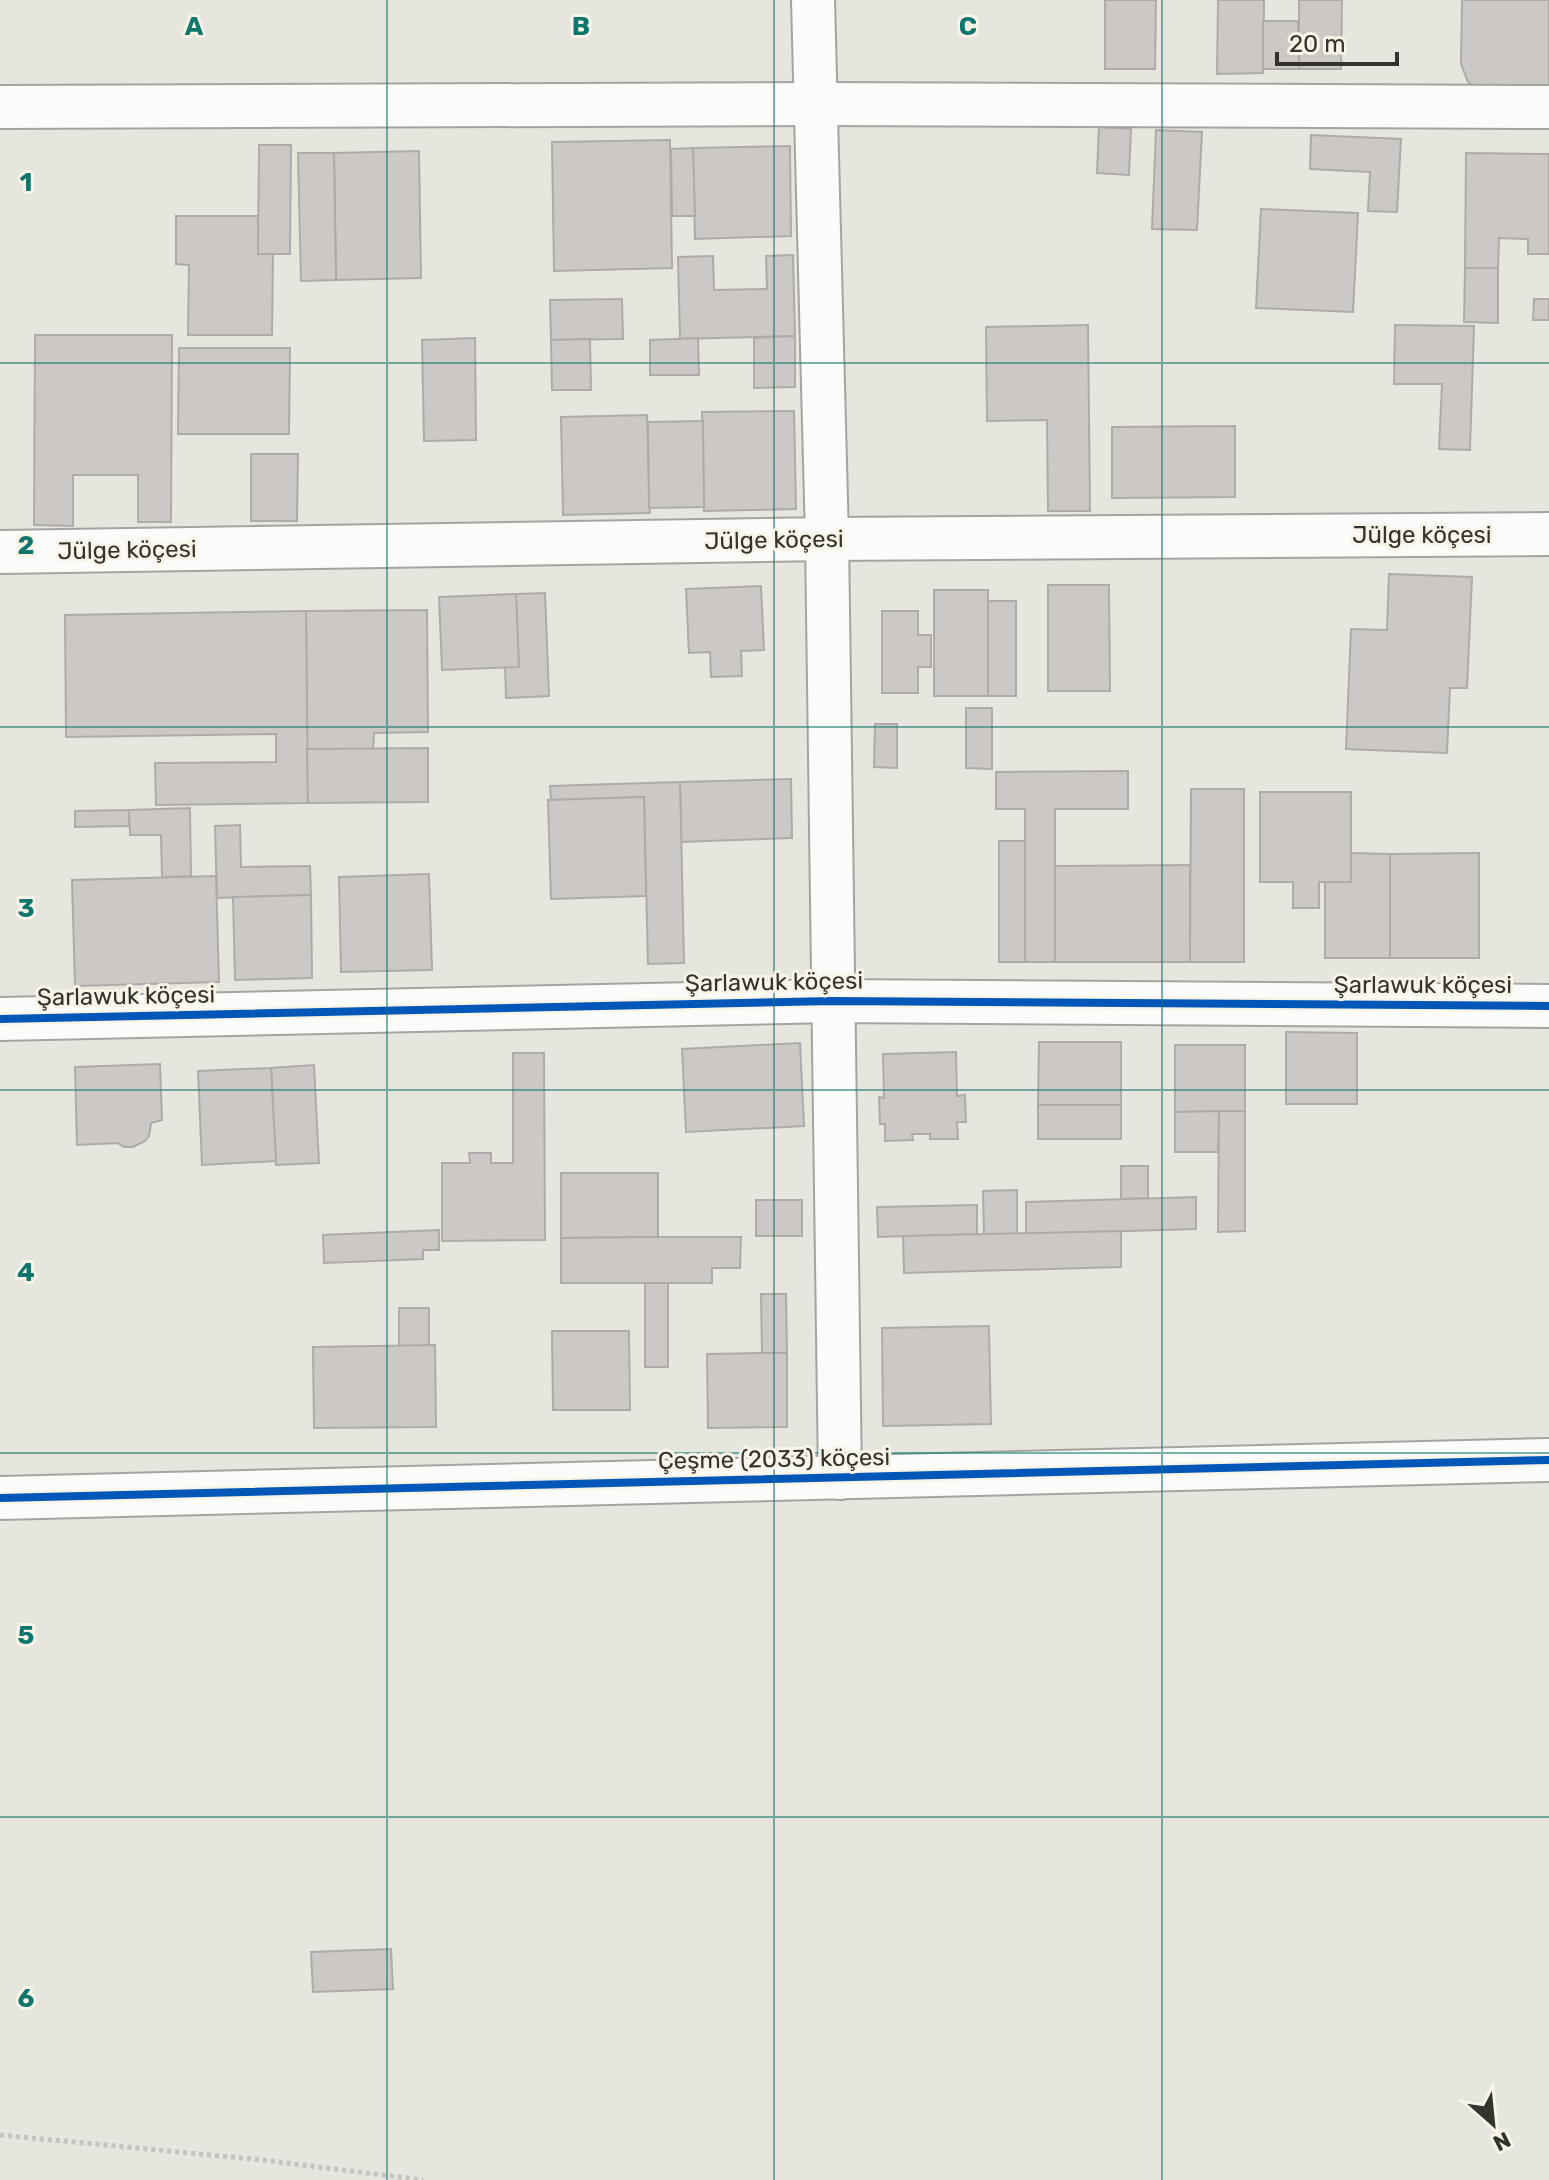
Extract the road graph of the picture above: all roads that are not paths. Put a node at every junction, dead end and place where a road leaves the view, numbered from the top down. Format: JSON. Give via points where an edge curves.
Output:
{"nodes":[{"id":1,"x":813,"y":0,"type":"edge"},
{"id":2,"x":815,"y":104,"type":"junction"},
{"id":3,"x":0,"y":107,"type":"edge"},
{"id":4,"x":1549,"y":107,"type":"edge"},
{"id":5,"x":1549,"y":534,"type":"edge"},
{"id":6,"x":827,"y":539,"type":"junction"},
{"id":7,"x":0,"y":552,"type":"edge"},
{"id":8,"x":832,"y":1001,"type":"junction"},
{"id":9,"x":1549,"y":1006,"type":"edge"},
{"id":10,"x":0,"y":1019,"type":"edge"},
{"id":11,"x":1549,"y":1460,"type":"edge"},
{"id":12,"x":840,"y":1478,"type":"junction"},
{"id":13,"x":0,"y":1498,"type":"edge"}],
"edges":[{"from":1,"to":2,"type":"street"},
{"from":2,"to":3,"type":"street"},
{"from":2,"to":4,"type":"street"},
{"from":2,"to":6,"type":"street"},
{"from":5,"to":6,"type":"street","name":"Jülge köçesi"},
{"from":6,"to":7,"type":"street","name":"Jülge köçesi"},
{"from":6,"to":8,"type":"street"},
{"from":8,"to":9,"type":"street","name":"Şarlawuk köçesi"},
{"from":8,"to":10,"type":"street","name":"Şarlawuk köçesi"},
{"from":8,"to":12,"type":"street"},
{"from":11,"to":12,"type":"street","name":"Çeşme (2033) köçesi"},
{"from":12,"to":13,"type":"street","name":"Çeşme (2033) köçesi"}]}
